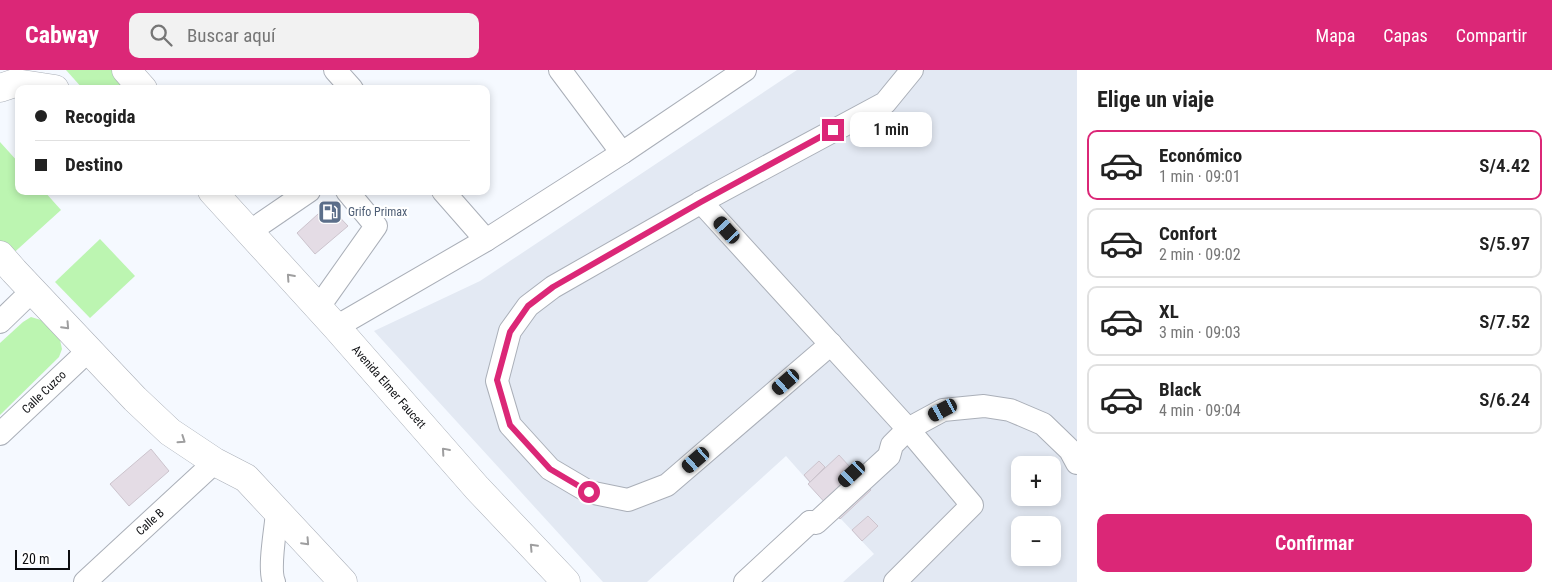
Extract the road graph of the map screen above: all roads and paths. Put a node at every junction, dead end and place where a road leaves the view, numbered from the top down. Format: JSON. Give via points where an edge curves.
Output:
{"nodes":[{"id":1,"x":39,"y":70,"type":"edge"},
{"id":2,"x":126,"y":70,"type":"edge"},
{"id":3,"x":335,"y":70,"type":"edge"},
{"id":4,"x":560,"y":70,"type":"edge"},
{"id":5,"x":744,"y":70,"type":"edge"},
{"id":6,"x":912,"y":70,"type":"edge"},
{"id":7,"x":28,"y":85,"type":"edge"},
{"id":8,"x":52,"y":85,"type":"edge"},
{"id":9,"x":139,"y":85,"type":"edge"},
{"id":10,"x":348,"y":85,"type":"edge"},
{"id":11,"x":0,"y":88,"type":"edge"},
{"id":12,"x":622,"y":154,"type":"junction"},
{"id":13,"x":216,"y":195,"type":"edge"},
{"id":14,"x":303,"y":195,"type":"edge"},
{"id":15,"x":350,"y":195,"type":"edge"},
{"id":16,"x":447,"y":195,"type":"edge"},
{"id":17,"x":701,"y":202,"type":"junction"},
{"id":18,"x":249,"y":232,"type":"junction"},
{"id":19,"x":486,"y":240,"type":"junction"},
{"id":20,"x":0,"y":255,"type":"edge"},
{"id":21,"x":32,"y":291,"type":"junction"},
{"id":22,"x":327,"y":318,"type":"junction"},
{"id":23,"x":0,"y":322,"type":"edge"},
{"id":24,"x":831,"y":344,"type":"junction"},
{"id":25,"x":88,"y":350,"type":"junction"},
{"id":26,"x":908,"y":429,"type":"junction"},
{"id":27,"x":0,"y":434,"type":"edge"},
{"id":28,"x":216,"y":462,"type":"junction"},
{"id":29,"x":1077,"y":463,"type":"edge"},
{"id":30,"x":277,"y":512,"type":"junction"},
{"id":31,"x":85,"y":582,"type":"edge"},
{"id":32,"x":274,"y":582,"type":"edge"},
{"id":33,"x":343,"y":582,"type":"edge"},
{"id":34,"x":566,"y":582,"type":"edge"},
{"id":35,"x":745,"y":582,"type":"edge"},
{"id":36,"x":894,"y":582,"type":"edge"}],
"edges":[{"from":1,"to":8,"type":"main road"},
{"from":2,"to":9,"type":"main road"},
{"from":3,"to":10,"type":"street"},
{"from":4,"to":12,"type":"street"},
{"from":5,"to":12,"type":"street"},
{"from":6,"to":17,"type":"street","via":[[884,103]]},
{"from":7,"to":11,"type":"main road","via":[[15,83]]},
{"from":12,"to":19,"type":"street"},
{"from":13,"to":18,"type":"main road","name":"Avenida Elmer Faucett"},
{"from":14,"to":18,"type":"street"},
{"from":15,"to":22,"type":"street","via":[[376,226]]},
{"from":16,"to":19,"type":"street"},
{"from":17,"to":24,"type":"street"},
{"from":17,"to":24,"type":"street","via":[[553,287],[528,306],[510,332],[497,380],[510,425],[550,469],[589,492],[628,500],[667,486]]},
{"from":22,"to":18,"type":"main road","name":"Avenida Elmer Faucett","one_way":true},
{"from":19,"to":22,"type":"street"},
{"from":20,"to":21,"type":"main road"},
{"from":21,"to":23,"type":"street"},
{"from":21,"to":25,"type":"main road","one_way":true},
{"from":34,"to":22,"type":"main road","name":"Avenida Elmer Faucett","one_way":true,"via":[[477,488]]},
{"from":24,"to":26,"type":"street"},
{"from":25,"to":27,"type":"street","name":"Calle Cuzco"},
{"from":25,"to":28,"type":"main road","one_way":true,"via":[[170,432]]},
{"from":26,"to":29,"type":"street","via":[[943,410],[984,406],[1010,410],[1043,424],[1070,450]]},
{"from":26,"to":35,"type":"street","via":[[892,445],[889,456]]},
{"from":26,"to":36,"type":"street","via":[[972,505]]},
{"from":28,"to":30,"type":"main road","via":[[246,478]]},
{"from":28,"to":31,"type":"street","name":"Calle B"},
{"from":30,"to":32,"type":"street"},
{"from":30,"to":33,"type":"main road","one_way":true}]}
